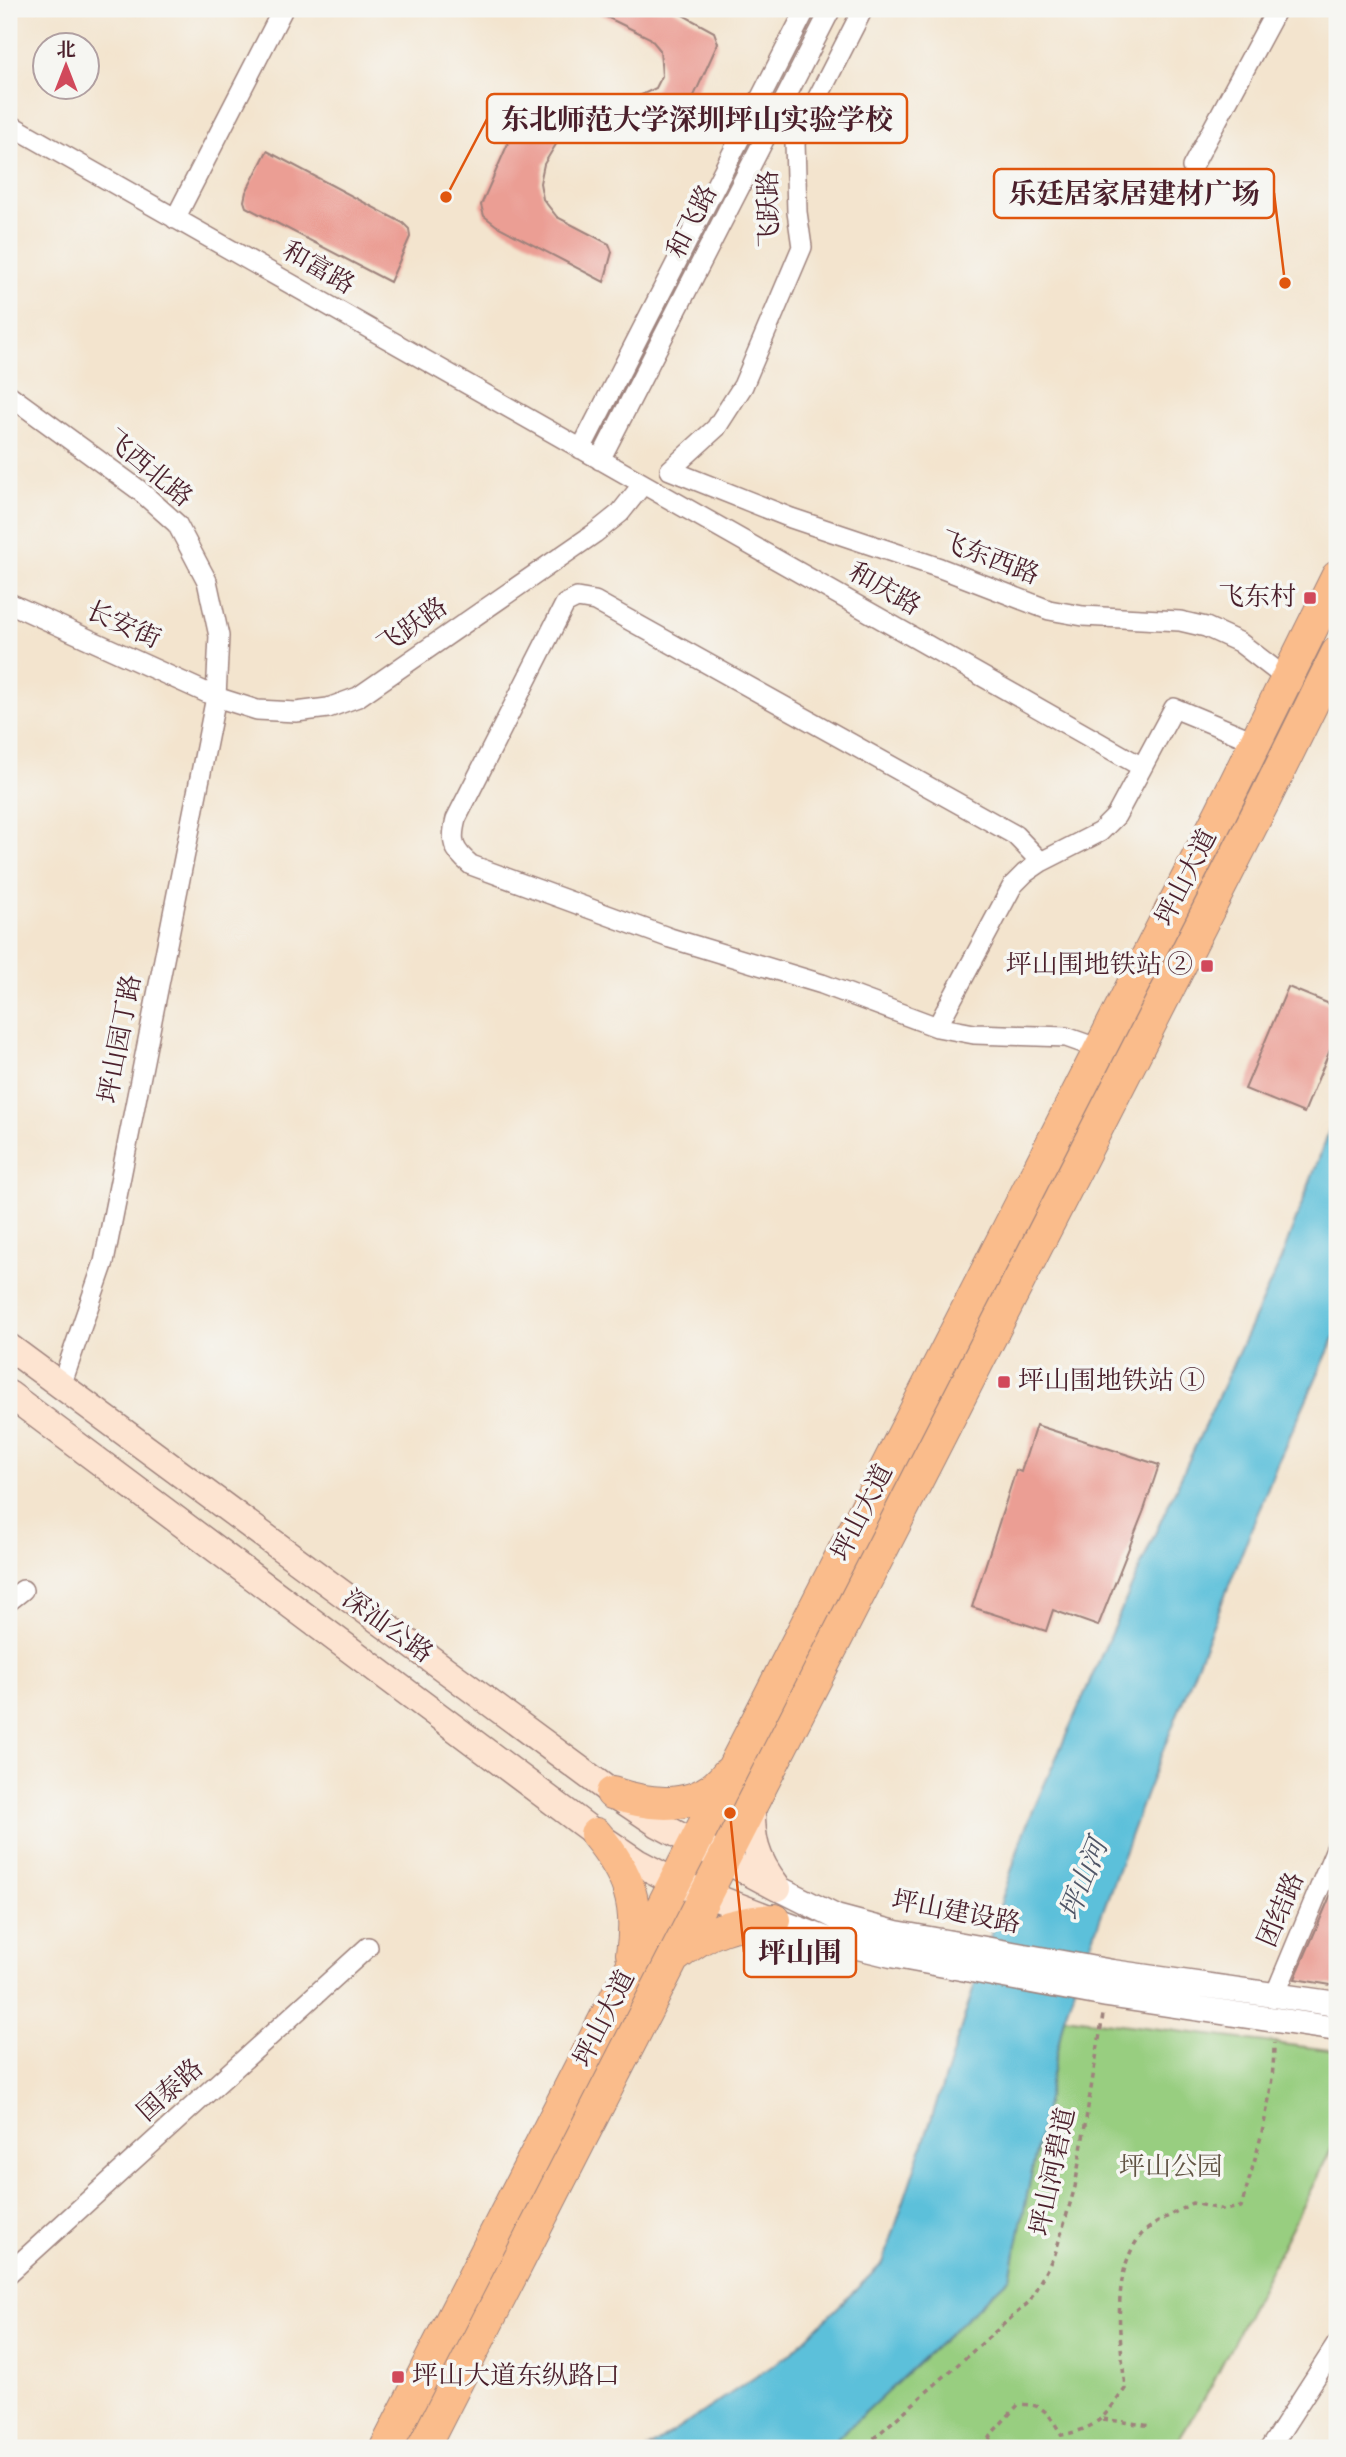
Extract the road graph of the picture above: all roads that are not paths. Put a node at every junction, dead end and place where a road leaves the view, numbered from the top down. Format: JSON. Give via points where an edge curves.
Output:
{"nodes":[{"id":1,"x":283,"y":9,"type":"edge"},
{"id":2,"x":806,"y":9,"type":"edge"},
{"id":3,"x":831,"y":9,"type":"edge"},
{"id":4,"x":863,"y":9,"type":"edge"},
{"id":5,"x":1277,"y":9,"type":"edge"},
{"id":6,"x":9,"y":124,"type":"edge"},
{"id":7,"x":1192,"y":167,"type":"dead end"},
{"id":8,"x":175,"y":219,"type":"junction"},
{"id":9,"x":9,"y":395,"type":"edge"},
{"id":10,"x":581,"y":449,"type":"junction"},
{"id":11,"x":600,"y":460,"type":"junction"},
{"id":12,"x":670,"y":470,"type":"joint"},
{"id":13,"x":643,"y":484,"type":"junction"},
{"id":14,"x":1337,"y":577,"type":"edge"},
{"id":15,"x":9,"y":603,"type":"edge"},
{"id":16,"x":1337,"y":653,"type":"edge"},
{"id":17,"x":1287,"y":679,"type":"junction"},
{"id":18,"x":216,"y":697,"type":"junction"},
{"id":19,"x":1256,"y":742,"type":"junction"},
{"id":20,"x":1142,"y":767,"type":"junction"},
{"id":21,"x":1041,"y":862,"type":"junction"},
{"id":22,"x":937,"y":1027,"type":"junction"},
{"id":23,"x":1100,"y":1049,"type":"junction"},
{"id":24,"x":9,"y":1347,"type":"edge"},
{"id":25,"x":61,"y":1386,"type":"junction"},
{"id":26,"x":9,"y":1394,"type":"edge"},
{"id":27,"x":736,"y":1762,"type":"junction"},
{"id":28,"x":612,"y":1793,"type":"junction"},
{"id":29,"x":752,"y":1803,"type":"junction"},
{"id":30,"x":596,"y":1834,"type":"junction"},
{"id":31,"x":694,"y":1844,"type":"junction"},
{"id":32,"x":1337,"y":1846,"type":"edge"},
{"id":33,"x":724,"y":1860,"type":"junction"},
{"id":34,"x":675,"y":1882,"type":"junction"},
{"id":35,"x":778,"y":1888,"type":"junction"},
{"id":36,"x":706,"y":1894,"type":"junction"},
{"id":37,"x":775,"y":1920,"type":"junction"},
{"id":38,"x":368,"y":1947,"type":"dead end"},
{"id":39,"x":969,"y":1958,"type":"junction"},
{"id":40,"x":673,"y":1959,"type":"junction"},
{"id":41,"x":625,"y":1979,"type":"junction"},
{"id":42,"x":1110,"y":1984,"type":"junction"},
{"id":43,"x":1275,"y":1995,"type":"junction"},
{"id":44,"x":1337,"y":2004,"type":"edge"},
{"id":45,"x":1337,"y":2029,"type":"edge"},
{"id":46,"x":9,"y":2273,"type":"edge"},
{"id":47,"x":1337,"y":2344,"type":"edge"},
{"id":48,"x":386,"y":2448,"type":"edge"},
{"id":49,"x":423,"y":2448,"type":"edge"},
{"id":50,"x":1270,"y":2448,"type":"edge"}],
"edges":[{"from":1,"to":8,"type":"street"},
{"from":2,"to":10,"type":"street","name":"和飞路"},
{"from":3,"to":11,"type":"street","name":"和飞路"},
{"from":4,"to":12,"type":"street","name":"飞跃路","via":[[795,142],[802,247],[743,386],[716,428]]},
{"from":5,"to":7,"type":"street"},
{"from":6,"to":8,"type":"street","name":"和富路"},
{"from":8,"to":10,"type":"street","name":"和富路"},
{"from":9,"to":18,"type":"street","name":"飞西北路","via":[[139,490],[177,524],[207,581],[219,636]]},
{"from":10,"to":11,"type":"street","name":"和富路"},
{"from":11,"to":13,"type":"street","name":"和庆路"},
{"from":12,"to":17,"type":"street","name":"飞东西路","via":[[1049,610],[1206,627],[1239,642]]},
{"from":13,"to":18,"type":"street","name":"飞跃路","via":[[620,513],[595,533],[358,697],[328,708],[296,712],[257,710]]},
{"from":13,"to":20,"type":"street","name":"和庆路"},
{"from":14,"to":17,"type":"highway","name":"坪山大道"},
{"from":15,"to":18,"type":"street","name":"长安街"},
{"from":16,"to":29,"type":"highway","name":"坪山大道"},
{"from":17,"to":19,"type":"highway","name":"坪山大道"},
{"from":18,"to":25,"type":"street","name":"坪山园丁路","via":[[104,1262]]},
{"from":19,"to":20,"type":"street","via":[[1174,708]]},
{"from":19,"to":23,"type":"highway","name":"坪山大道"},
{"from":20,"to":21,"type":"street","via":[[1116,816],[1100,832]]},
{"from":21,"to":22,"type":"street","via":[[1013,885]]},
{"from":21,"to":22,"type":"street","via":[[1015,835],[595,601],[577,597],[565,604],[456,819],[452,835],[457,853],[471,865],[670,939],[822,984]]},
{"from":22,"to":23,"type":"street","via":[[975,1034],[1066,1037]]},
{"from":23,"to":27,"type":"highway","name":"坪山大道"},
{"from":24,"to":25,"type":"main road","name":"深汕公路"},
{"from":25,"to":28,"type":"main road","name":"深汕公路"},
{"from":26,"to":30,"type":"main road","name":"深汕公路"},
{"from":27,"to":28,"type":"highway","via":[[707,1792],[688,1800],[639,1802]]},
{"from":27,"to":31,"type":"highway","name":"坪山大道"},
{"from":28,"to":31,"type":"main road","name":"深汕公路"},
{"from":29,"to":33,"type":"highway","name":"坪山大道"},
{"from":29,"to":35,"type":"main road","via":[[756,1852]]},
{"from":30,"to":34,"type":"main road","name":"深汕公路"},
{"from":30,"to":41,"type":"highway","via":[[628,1881],[634,1906],[635,1931]]},
{"from":31,"to":33,"type":"main road","name":"深汕公路"},
{"from":31,"to":34,"type":"highway","name":"坪山大道"},
{"from":32,"to":43,"type":"street","name":"团结路"},
{"from":33,"to":35,"type":"main road","name":"深汕公路"},
{"from":33,"to":36,"type":"highway","name":"坪山大道"},
{"from":34,"to":36,"type":"main road","name":"深汕公路"},
{"from":34,"to":41,"type":"highway","name":"坪山大道"},
{"from":35,"to":39,"type":"street","name":"坪山建设路","via":[[836,1917]]},
{"from":36,"to":37,"type":"main road","name":"深汕公路"},
{"from":36,"to":40,"type":"highway","name":"坪山大道"},
{"from":37,"to":39,"type":"street","name":"坪山建设路","via":[[829,1940],[891,1955]]},
{"from":37,"to":40,"type":"highway","via":[[720,1928]]},
{"from":38,"to":46,"type":"street","name":"国泰路"},
{"from":39,"to":42,"type":"street","name":"坪山建设路"},
{"from":40,"to":49,"type":"highway","name":"坪山大道"},
{"from":41,"to":48,"type":"highway","name":"坪山大道"},
{"from":42,"to":43,"type":"street","name":"坪山建设路"},
{"from":42,"to":45,"type":"street","name":"坪山建设路"},
{"from":43,"to":44,"type":"street","name":"坪山建设路"},
{"from":47,"to":50,"type":"street"}]}
